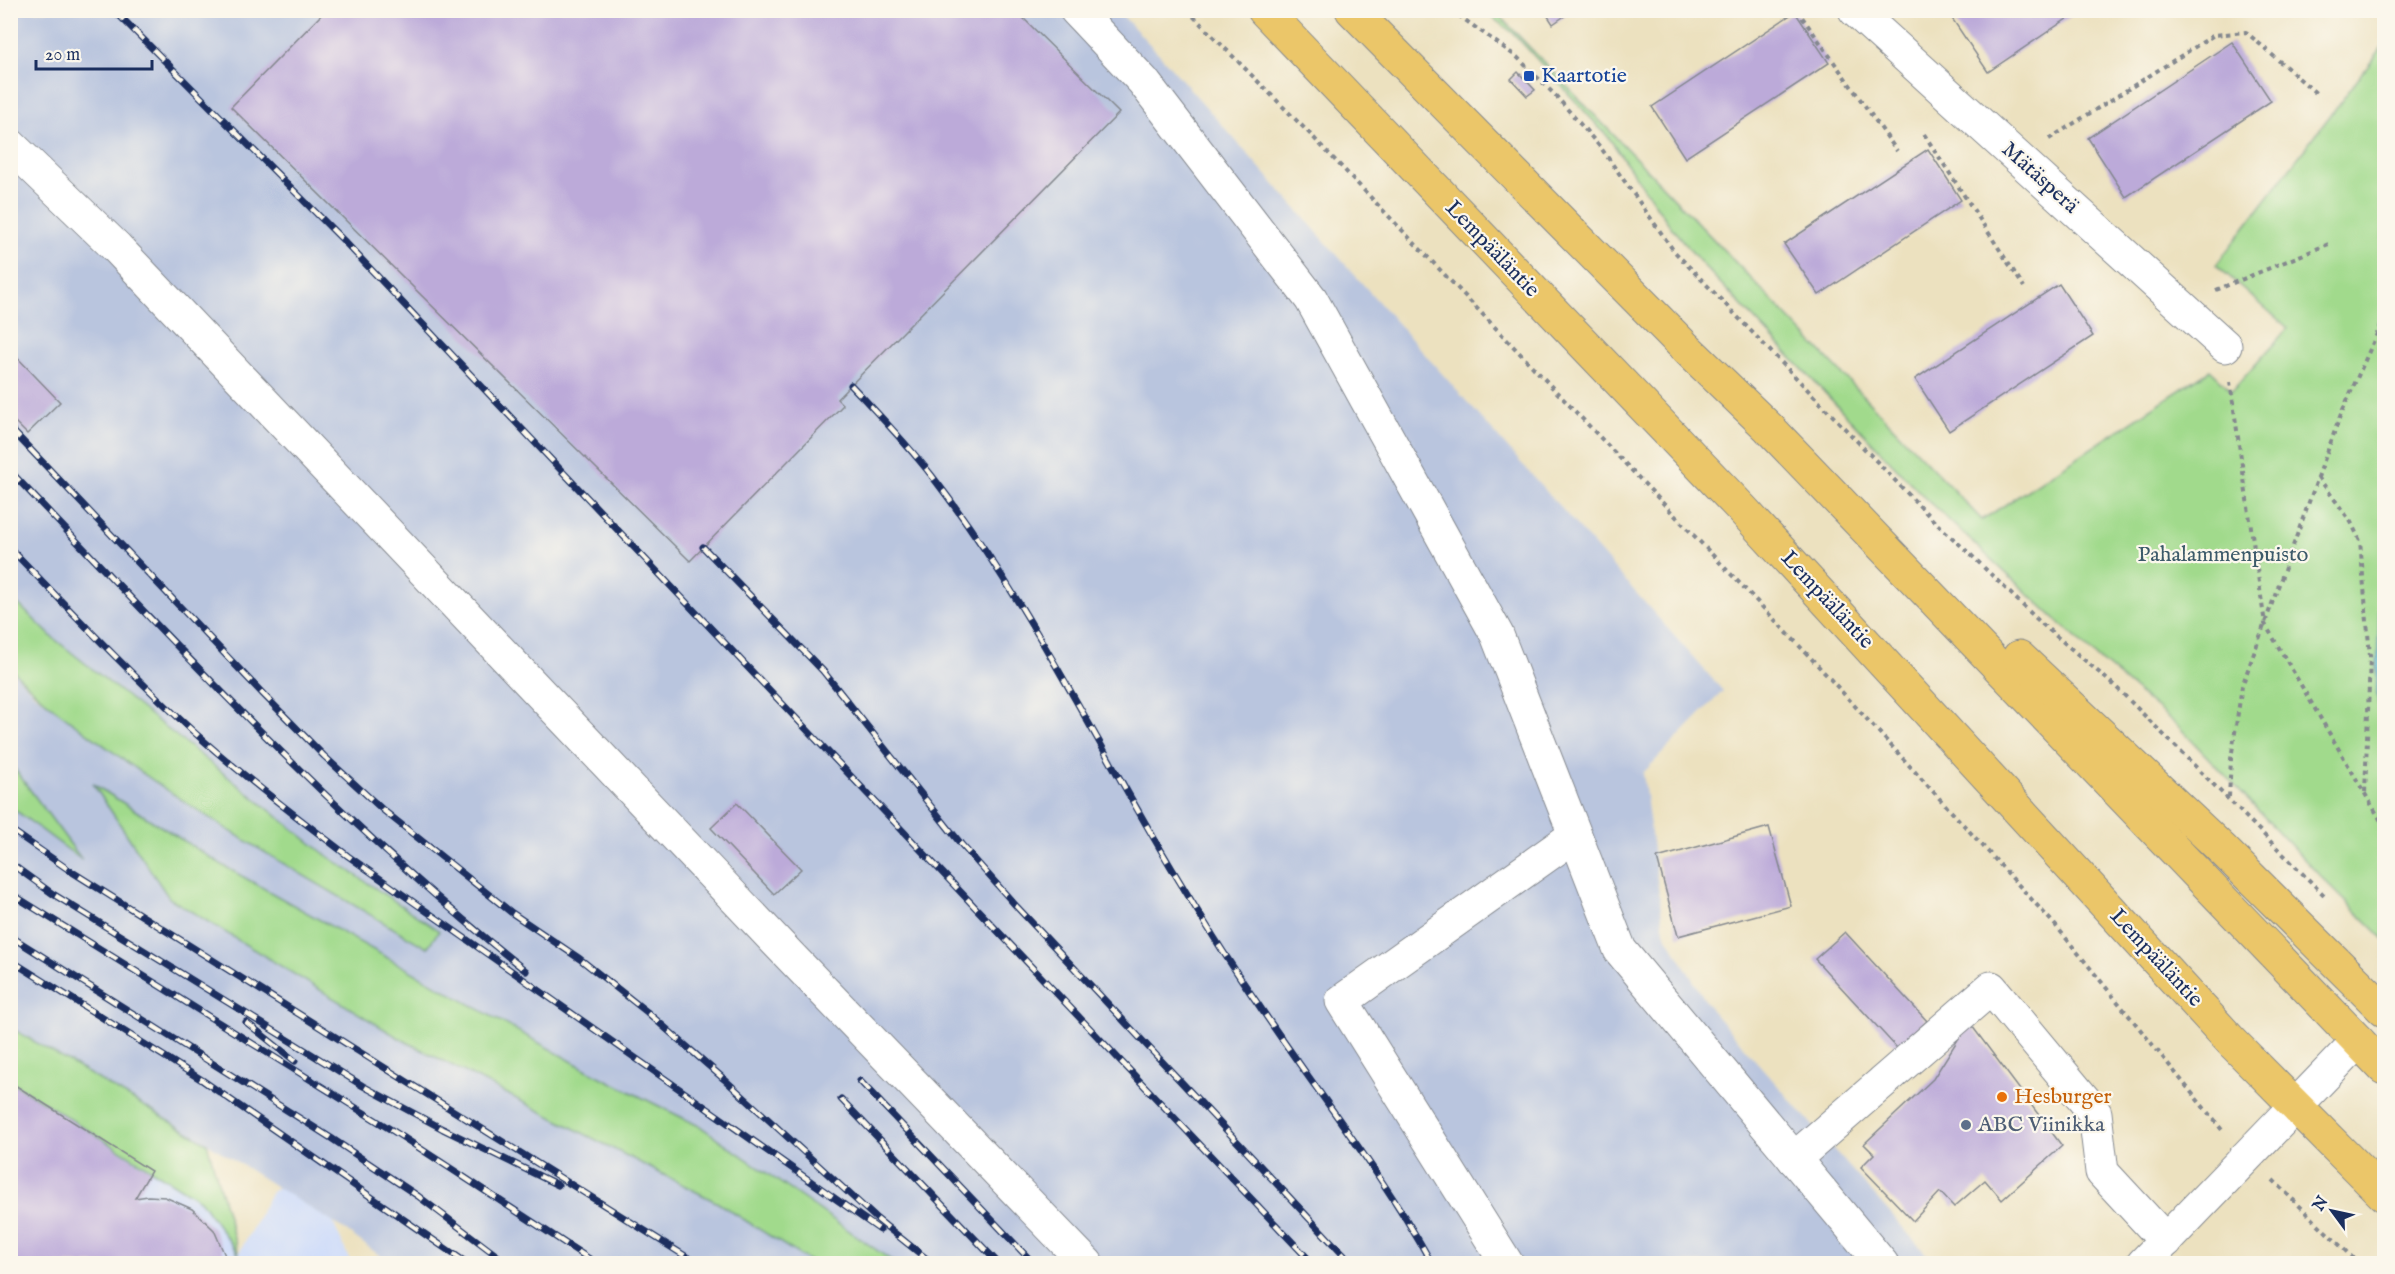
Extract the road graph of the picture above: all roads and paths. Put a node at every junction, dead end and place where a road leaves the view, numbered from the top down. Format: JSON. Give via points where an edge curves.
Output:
{"nodes":[{"id":1,"x":1076,"y":10,"type":"edge"},
{"id":2,"x":1186,"y":10,"type":"edge"},
{"id":3,"x":1196,"y":10,"type":"edge"},
{"id":4,"x":1264,"y":10,"type":"edge"},
{"id":5,"x":1352,"y":10,"type":"edge"},
{"id":6,"x":1451,"y":10,"type":"edge"},
{"id":7,"x":1797,"y":10,"type":"edge"},
{"id":8,"x":1855,"y":10,"type":"edge"},
{"id":9,"x":1191,"y":15,"type":"junction"},
{"id":10,"x":2317,"y":94,"type":"dead end"},
{"id":11,"x":1924,"y":134,"type":"dead end"},
{"id":12,"x":10,"y":145,"type":"edge"},
{"id":13,"x":1897,"y":151,"type":"dead end"},
{"id":14,"x":2018,"y":159,"type":"junction"},
{"id":15,"x":2331,"y":243,"type":"dead end"},
{"id":16,"x":2024,"y":287,"type":"dead end"},
{"id":17,"x":2179,"y":305,"type":"junction"},
{"id":18,"x":2385,"y":318,"type":"edge"},
{"id":19,"x":2225,"y":346,"type":"joint"},
{"id":20,"x":2318,"y":477,"type":"junction"},
{"id":21,"x":1957,"y":622,"type":"junction"},
{"id":22,"x":2265,"y":624,"type":"junction"},
{"id":23,"x":2365,"y":795,"type":"junction"},
{"id":24,"x":2229,"y":798,"type":"junction"},
{"id":25,"x":2385,"y":826,"type":"edge"},
{"id":26,"x":1574,"y":836,"type":"junction"},
{"id":27,"x":2327,"y":898,"type":"dead end"},
{"id":28,"x":2385,"y":1010,"type":"edge"},
{"id":29,"x":2358,"y":1041,"type":"junction"},
{"id":30,"x":2385,"y":1068,"type":"edge"},
{"id":31,"x":2295,"y":1107,"type":"junction"},
{"id":32,"x":2247,"y":1156,"type":"junction"},
{"id":33,"x":1794,"y":1160,"type":"junction"},
{"id":34,"x":2385,"y":1195,"type":"edge"},
{"id":35,"x":2154,"y":1252,"type":"edge"},
{"id":36,"x":1087,"y":1263,"type":"edge"},
{"id":37,"x":1507,"y":1263,"type":"edge"},
{"id":38,"x":1882,"y":1263,"type":"edge"},
{"id":39,"x":2360,"y":1263,"type":"edge"}],
"edges":[{"from":1,"to":26,"type":"street","via":[[1143,81],[1311,299],[1497,635]]},
{"from":2,"to":9,"type":"path"},
{"from":3,"to":9,"type":"path"},
{"from":4,"to":31,"type":"highway","name":"Lempääläntie","via":[[1743,510]]},
{"from":5,"to":21,"type":"highway"},
{"from":6,"to":24,"type":"path","via":[[1517,57],[1556,96],[1601,148],[1674,250],[1935,522]]},
{"from":7,"to":13,"type":"path"},
{"from":8,"to":14,"type":"street","name":"Mätäsperä"},
{"from":9,"to":32,"type":"path","via":[[1347,172],[1819,667],[2056,926],[2211,1119]]},
{"from":10,"to":14,"type":"path","via":[[2246,32],[2214,35]]},
{"from":11,"to":16,"type":"path"},
{"from":12,"to":36,"type":"street","via":[[117,248]]},
{"from":14,"to":17,"type":"street","name":"Mätäsperä"},
{"from":15,"to":17,"type":"path"},
{"from":17,"to":19,"type":"street","name":"Mätäsperä"},
{"from":18,"to":20,"type":"path","via":[[2341,414]]},
{"from":19,"to":22,"type":"path"},
{"from":20,"to":22,"type":"path"},
{"from":20,"to":23,"type":"path","via":[[2360,541],[2370,656]]},
{"from":21,"to":28,"type":"highway","via":[[2012,650],[2222,848]]},
{"from":21,"to":29,"type":"highway"},
{"from":22,"to":23,"type":"path"},
{"from":22,"to":24,"type":"path","via":[[2242,686]]},
{"from":23,"to":25,"type":"path"},
{"from":24,"to":27,"type":"path"},
{"from":26,"to":33,"type":"street","via":[[1620,950]]},
{"from":26,"to":37,"type":"street","via":[[1342,1001]]},
{"from":29,"to":30,"type":"highway"},
{"from":29,"to":31,"type":"street"},
{"from":31,"to":32,"type":"street"},
{"from":31,"to":34,"type":"highway","name":"Lempääläntie"},
{"from":32,"to":35,"type":"street"},
{"from":32,"to":39,"type":"path"},
{"from":33,"to":35,"type":"street","via":[[1992,988],[2095,1113],[2102,1172]]},
{"from":33,"to":38,"type":"street"}]}
